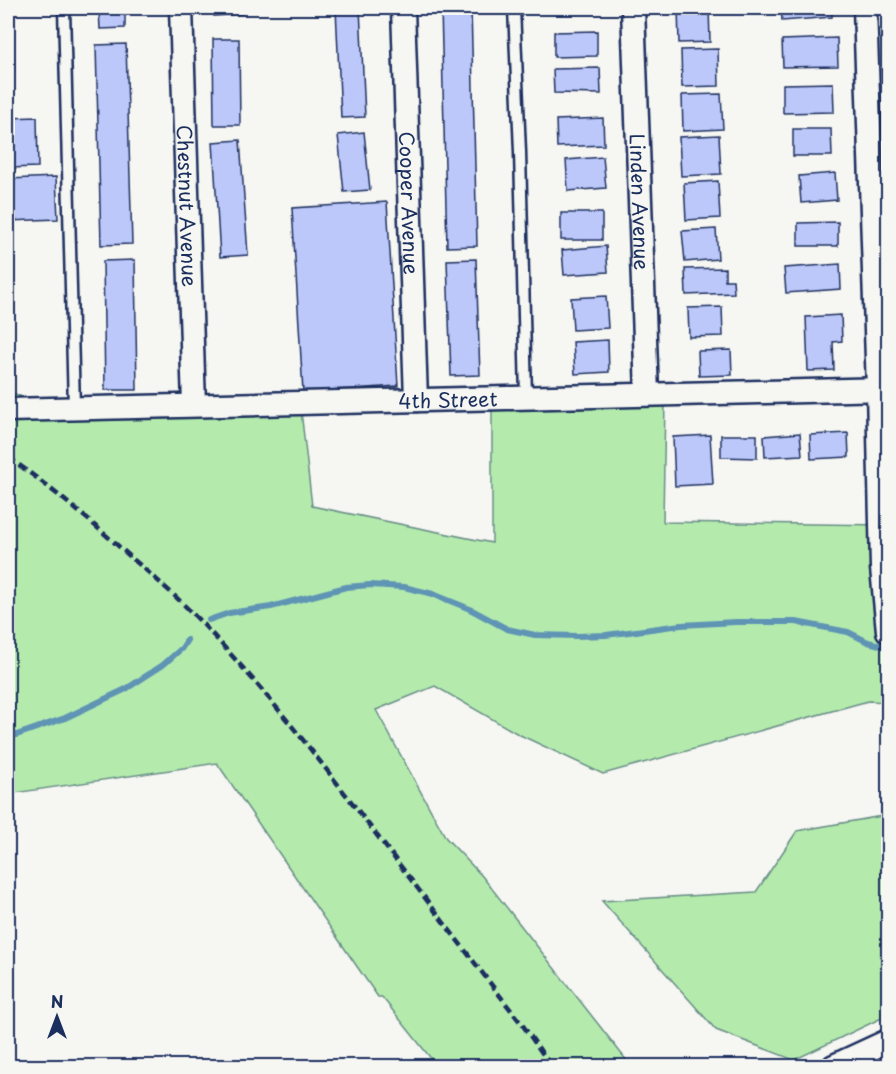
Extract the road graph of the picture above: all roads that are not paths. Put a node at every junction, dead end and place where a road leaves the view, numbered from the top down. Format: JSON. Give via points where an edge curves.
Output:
{"nodes":[{"id":1,"x":64,"y":8,"type":"edge"},
{"id":2,"x":181,"y":8,"type":"edge"},
{"id":3,"x":403,"y":8,"type":"edge"},
{"id":4,"x":514,"y":8,"type":"edge"},
{"id":5,"x":633,"y":8,"type":"edge"},
{"id":6,"x":865,"y":8,"type":"edge"},
{"id":7,"x":883,"y":389,"type":"edge"},
{"id":8,"x":647,"y":394,"type":"junction"},
{"id":9,"x":526,"y":397,"type":"junction"},
{"id":10,"x":416,"y":400,"type":"junction"},
{"id":11,"x":194,"y":405,"type":"junction"},
{"id":12,"x":74,"y":408,"type":"junction"},
{"id":13,"x":8,"y":410,"type":"edge"},
{"id":14,"x":888,"y":631,"type":"edge"},
{"id":15,"x":888,"y":1041,"type":"edge"},
{"id":16,"x":848,"y":1063,"type":"edge"}],
"edges":[{"from":1,"to":12,"type":"lane"},
{"from":2,"to":11,"type":"street","name":"Chestnut Avenue"},
{"from":3,"to":10,"type":"street","name":"Cooper Avenue"},
{"from":4,"to":9,"type":"lane"},
{"from":5,"to":8,"type":"street","name":"Linden Avenue"},
{"from":6,"to":7,"type":"street"},
{"from":7,"to":8,"type":"street","name":"4th Street"},
{"from":7,"to":14,"type":"street","via":[[882,568]]},
{"from":8,"to":9,"type":"street","name":"4th Street"},
{"from":9,"to":10,"type":"street","name":"4th Street"},
{"from":10,"to":11,"type":"street","name":"4th Street"},
{"from":11,"to":12,"type":"street","name":"4th Street"},
{"from":12,"to":13,"type":"street","name":"4th Street"},
{"from":15,"to":16,"type":"street"}]}
